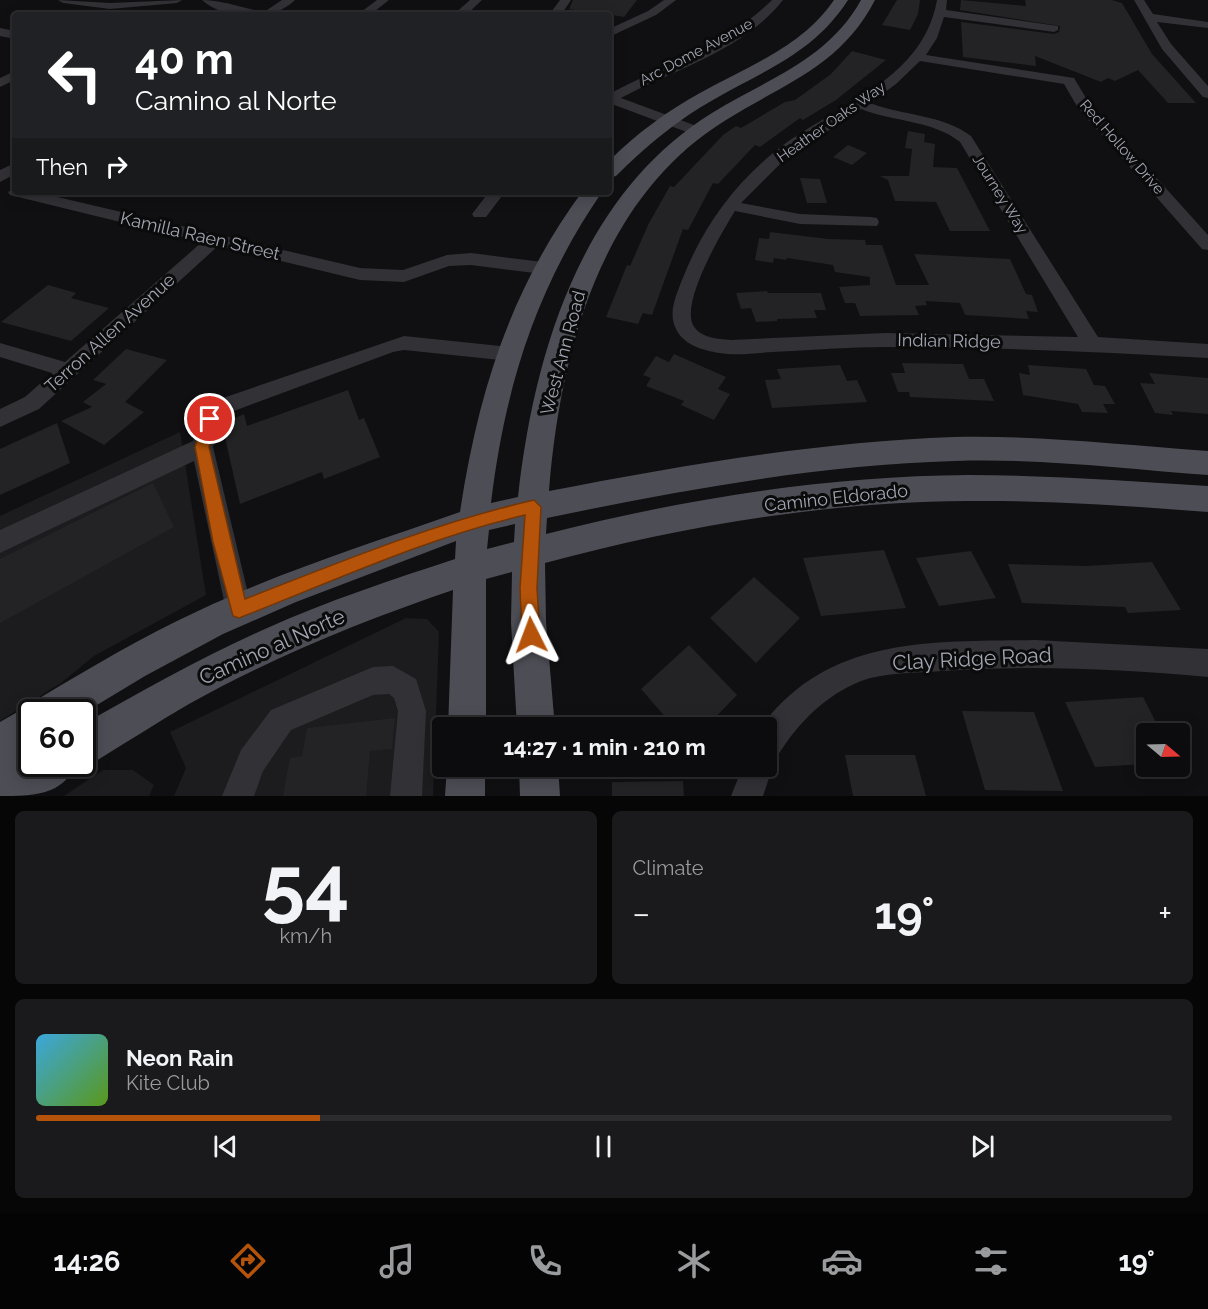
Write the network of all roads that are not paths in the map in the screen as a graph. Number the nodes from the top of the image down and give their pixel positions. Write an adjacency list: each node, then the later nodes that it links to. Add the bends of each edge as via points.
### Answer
1 (63, 0): 2 (street, via 110,6)
2 (177, 0)
3 (207, 0): 13 (street)
4 (290, 0): 14 (street)
5 (384, 0): 15 (street)
6 (477, 0): 16 (street)
7 (671, 0): 20 (street, via 652,14)
8 (778, 0): 23 (street, Arc Dome Avenue, via 759,19 730,38)
9 (841, 0): 26 (main road, via 817,30 788,53)
10 (868, 0): 27 (main road, West Ann Road, via 850,30 823,54)
11 (1139, 0): 17 (street)
12 (941, 7): 19 (street); 21 (street, Heather Oaks Way, via 935,32)
13 (242, 12)
14 (264, 12)
15 (367, 12)
16 (463, 12)
17 (1148, 17): 18 (street); 22 (street, via 1166,46)
18 (1208, 25)
19 (1054, 28)
20 (612, 32)
21 (917, 57): 25 (street, Heather Oaks Way); 36 (street, Red Hollow Drive, via 1069,81 1083,105)
22 (1208, 94)
23 (612, 97)
24 (612, 100): 26 (street)
25 (861, 104): 32 (street, Heather Oaks Way, via 801,140 748,183); 39 (street, Journey Way, via 957,130)
26 (669, 120): 27 (street); 28 (main road)
27 (697, 131): 48 (main road, West Ann Road, via 635,190 605,233 586,270 566,327 543,426)
28 (612, 169)
29 (28, 195): 35 (street, Kamilla Raen Street)
30 (491, 195): 33 (street)
31 (590, 195): 37 (main road)
32 (730, 205): 34 (street, via 803,221); 38 (street, Heather Oaks Way, via 700,252 679,311 682,325)
33 (480, 214)
34 (871, 222)
35 (214, 240): 37 (street, Kamilla Raen Street, via 360,274 404,276 420,264 471,259); 43 (street, Terron Allen Avenue)
36 (1208, 245)
37 (546, 261): 42 (main road)
38 (692, 338): 39 (street, Indian Ridge, via 710,346 731,347 885,340)
39 (1092, 344): 41 (street, Indian Ridge)
40 (0, 350): 43 (street)
41 (1208, 351)
42 (510, 354): 45 (street, via 404,343 390,346 227,405 210,419); 49 (main road, via 490,431)
43 (68, 370): 44 (street, Terron Allen Avenue, via 32,403)
44 (0, 419)
45 (202, 447): 50 (street); 53 (street)
46 (1208, 463): 48 (main road, via 1042,451 956,449 871,454 706,473)
47 (1208, 500): 51 (main road, Camino Eldorado, via 995,487 849,494 703,514)
48 (534, 507): 49 (main road); 51 (main road, West Ann Road)
49 (474, 520): 52 (main road); 53 (main road)
50 (0, 542)
51 (531, 552): 52 (main road, Camino Eldorado); 57 (main road, West Ann Road, via 528,588)
52 (471, 569): 56 (main road); 60 (main road, Camino al Norte, via 317,625 219,668)
53 (239, 610): 55 (main road, via 132,663)
54 (1208, 663): 59 (street, Clay Ridge Road, via 1069,654 957,656 892,662 857,669 823,685 799,703)
55 (79, 699)
56 (467, 717)
57 (535, 717)
58 (18, 732): 61 (main road)
59 (777, 732)
60 (96, 738)
61 (0, 743)
62 (18, 753): 63 (main road)
63 (0, 768)
64 (37, 777): 68 (main road)
65 (466, 777): 71 (main road)
66 (539, 777): 72 (main road)
67 (754, 777): 73 (street)
68 (8, 796)
69 (238, 796): 70 (street, via 252,761 281,720 373,681 393,680 406,689 412,711)
70 (406, 796)
71 (465, 796)
72 (540, 796)
73 (747, 796)

